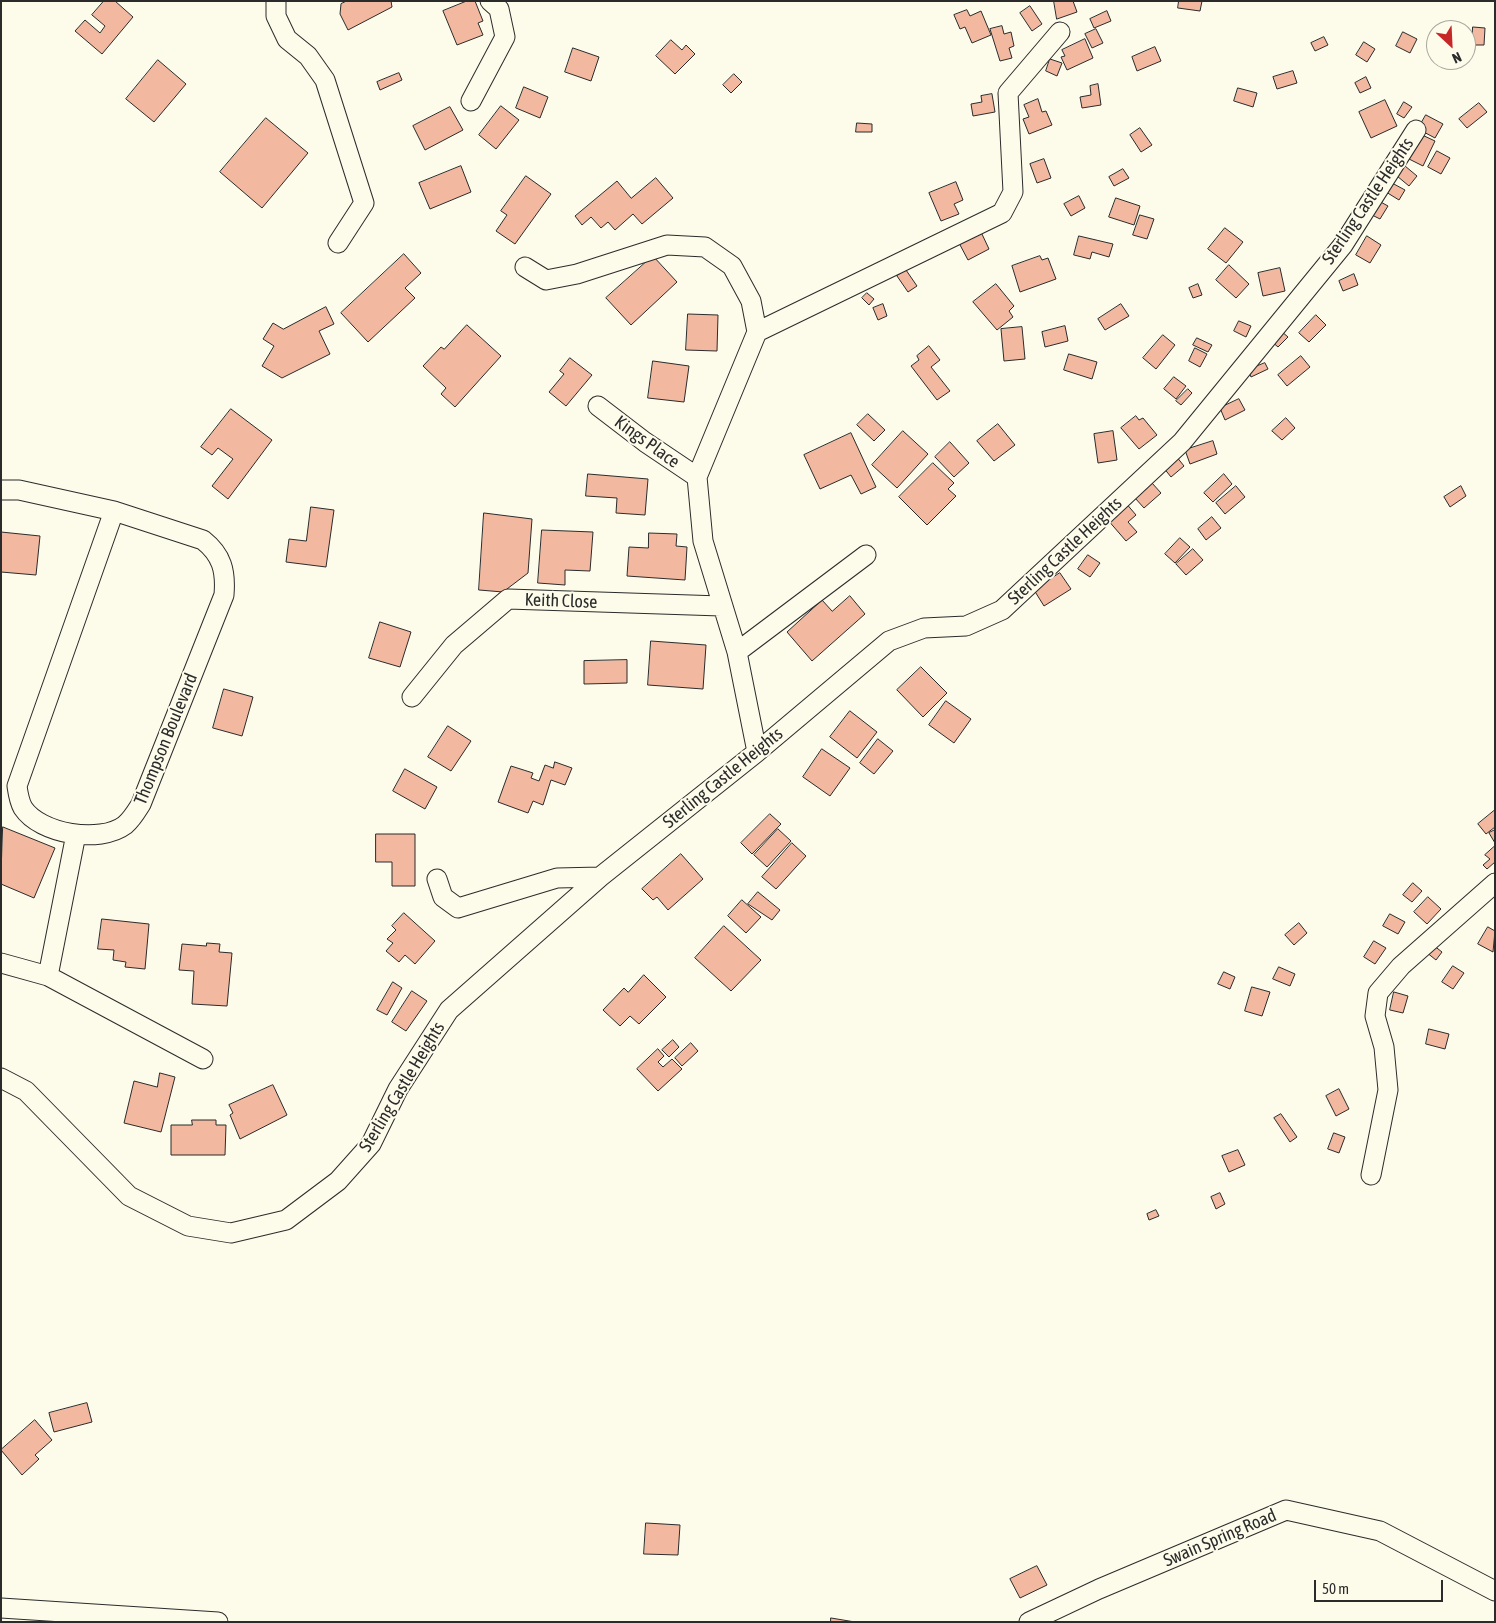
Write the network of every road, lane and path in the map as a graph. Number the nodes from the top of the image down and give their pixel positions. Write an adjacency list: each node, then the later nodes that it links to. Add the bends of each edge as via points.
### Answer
1 (276, 1): 6 (street, via 276,16 287,39 308,56 325,80 364,203)
2 (490, 1): 4 (street, via 500,8 505,37)
3 (1060, 32): 8 (street, via 1008,93 1013,192 1002,213)
4 (472, 102)
5 (1416, 130): 17 (street, Sterling Castle Heights, via 1342,245 1175,449 1002,610 966,626 924,628 889,641)
6 (338, 243)
7 (525, 268): 8 (street, via 546,280 577,274 667,245 706,246 732,266 750,301)
8 (757, 332): 10 (street)
9 (598, 406): 10 (street, Kings Place)
10 (697, 477): 14 (street, via 703,542)
11 (1, 490): 12 (street, Thompson Boulevard, via 19,490)
12 (114, 511): 18 (street, Thompson Boulevard, via 17,786 24,808 32,818); 18 (street, Thompson Boulevard, via 203,540 221,560 226,576 224,595 137,810 124,826 111,832 99,836)
13 (866, 555): 15 (street)
14 (721, 606): 15 (street); 16 (street, Keith Close, via 508,599 454,645)
15 (737, 652): 17 (street)
16 (412, 697)
17 (757, 752): 19 (street, Sterling Castle Heights)
18 (76, 834): 23 (street)
19 (600, 877): 20 (street, via 557,878 458,908 443,897); 25 (street, Sterling Castle Heights, via 449,1010 398,1089 371,1144 338,1181 286,1220 232,1233 188,1226 129,1196 26,1091)
20 (437, 880)
21 (1495, 883): 26 (street, via 1401,966 1378,992 1375,1016 1384,1047 1388,1090)
22 (1, 963): 23 (street)
23 (48, 976): 24 (street)
24 (203, 1059)
25 (1, 1078)
26 (1372, 1175)
27 (1495, 1591): 30 (street, Swain Spring Road, via 1380,1531 1286,1510 1099,1589)
28 (1, 1608): 29 (street)
29 (218, 1622)
30 (1030, 1622)

